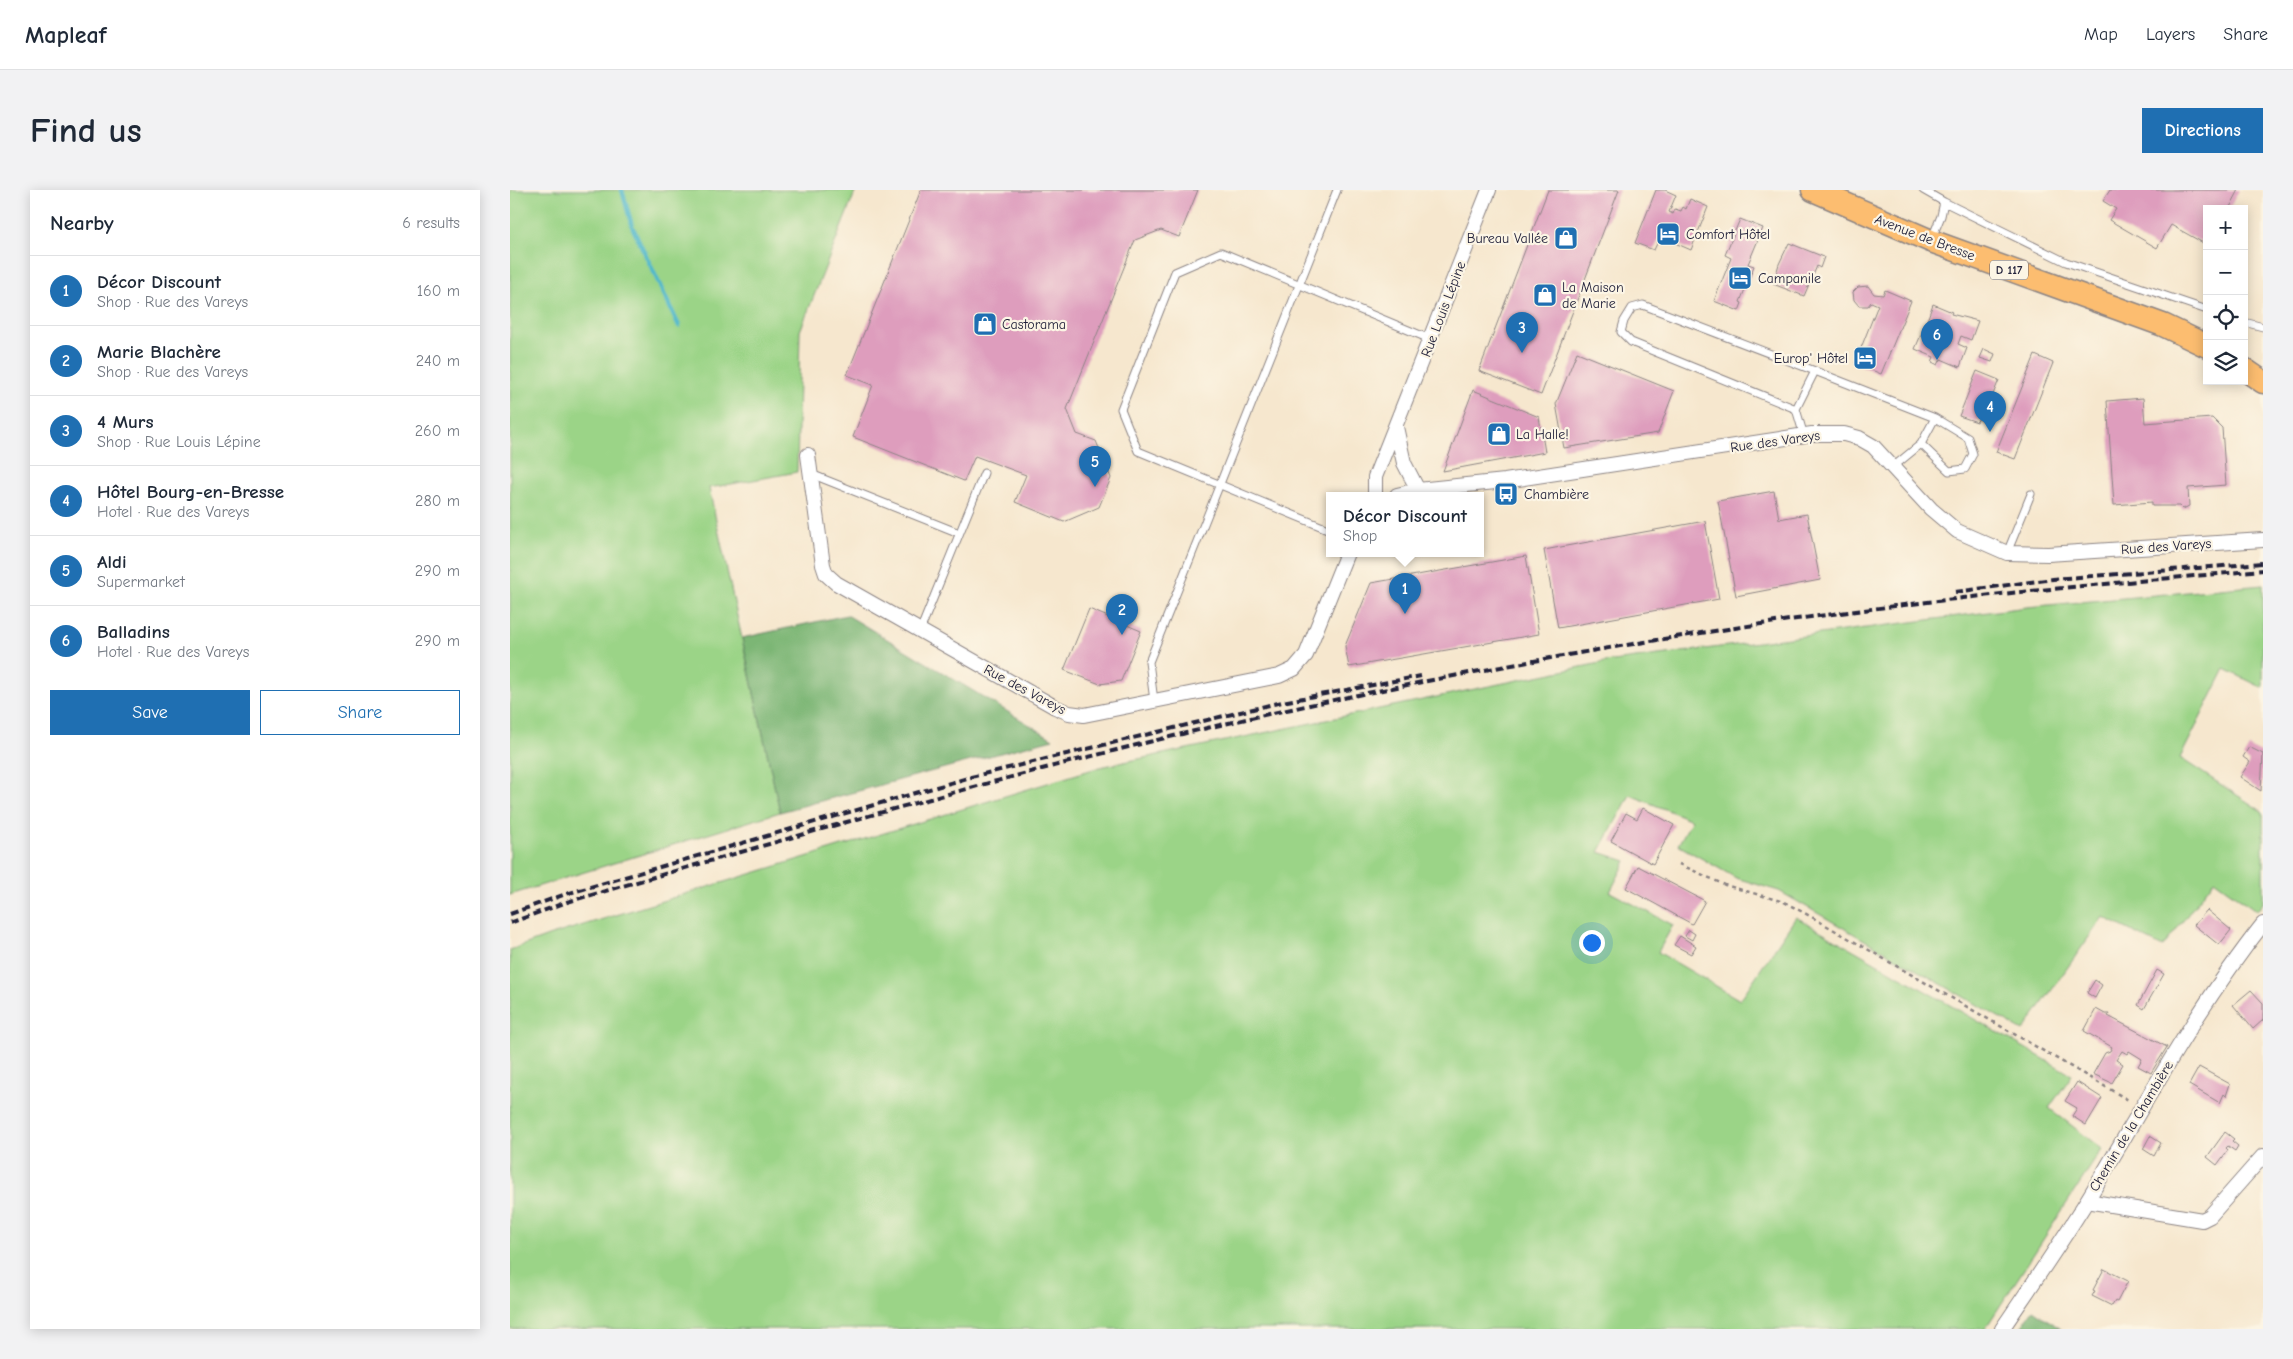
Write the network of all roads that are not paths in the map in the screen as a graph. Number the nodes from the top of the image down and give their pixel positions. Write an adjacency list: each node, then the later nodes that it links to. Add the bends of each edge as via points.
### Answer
1 (1337, 190): 7 (lane)
2 (1489, 190): 11 (street, Rue Louis Lépine)
3 (1813, 190): 6 (main road, Avenue de Bresse / D 117)
4 (1923, 190): 5 (lane)
5 (1944, 202): 6 (lane); 8 (lane, via 2066,262)
6 (1931, 241): 12 (main road, Avenue de Bresse / D 117, via 2163,325)
7 (1299, 285): 11 (lane); 25 (lane); 25 (lane, via 1220,252 1175,272 1134,375 1121,409 1138,451)
8 (2203, 309)
9 (2248, 323): 10 (lane)
10 (2263, 327)
11 (1431, 339): 18 (street, Rue Louis Lépine)
12 (2203, 344)
13 (1816, 371): 16 (lane); 16 (lane, via 1643,305 1632,308 1624,320 1621,332 1631,342); 17 (lane)
14 (2248, 372): 15 (main road)
15 (2263, 382)
16 (1796, 409): 19 (lane)
17 (1935, 418): 20 (lane); 20 (lane, via 1968,438 1973,454 1965,468 1949,471)
18 (1396, 427): 26 (street, via 1404,463); 27 (street, Rue Louis Lépine, via 1375,477)
19 (1804, 436): 22 (street, Rue des Vareys, via 1844,434 1859,438 1873,446); 26 (street, Rue des Vareys, via 1506,481)
20 (1921, 444): 22 (lane)
21 (808, 455): 24 (street, Rue des Vareys)
22 (1893, 467): 33 (street, Rue des Vareys, via 1931,509 1957,531)
23 (984, 473): 31 (lane)
24 (810, 474): 31 (lane); 35 (street, Rue des Vareys, via 826,574 836,583)
25 (1220, 484): 30 (lane); 36 (lane, via 1149,662)
26 (1418, 490): 28 (street, Rue des Vareys)
27 (1375, 492)
28 (1410, 492)
29 (2031, 494): 33 (lane)
30 (1326, 528)
31 (959, 533): 35 (lane)
32 (2263, 540): 33 (street, Rue des Vareys, via 2048,554)
33 (2007, 553)
34 (1345, 557): 36 (street, Rue des Vareys, via 1306,655 1294,669 1279,676)
35 (920, 631): 36 (street, Rue des Vareys, via 1069,713 1084,715)
36 (1154, 701)
37 (2263, 924): 39 (street, Chemin de la Chambière, via 2231,965)
38 (2263, 1156): 39 (street, via 2210,1216 2202,1220)
39 (2087, 1201): 40 (street, Chemin de la Chambière)
40 (2002, 1329)

